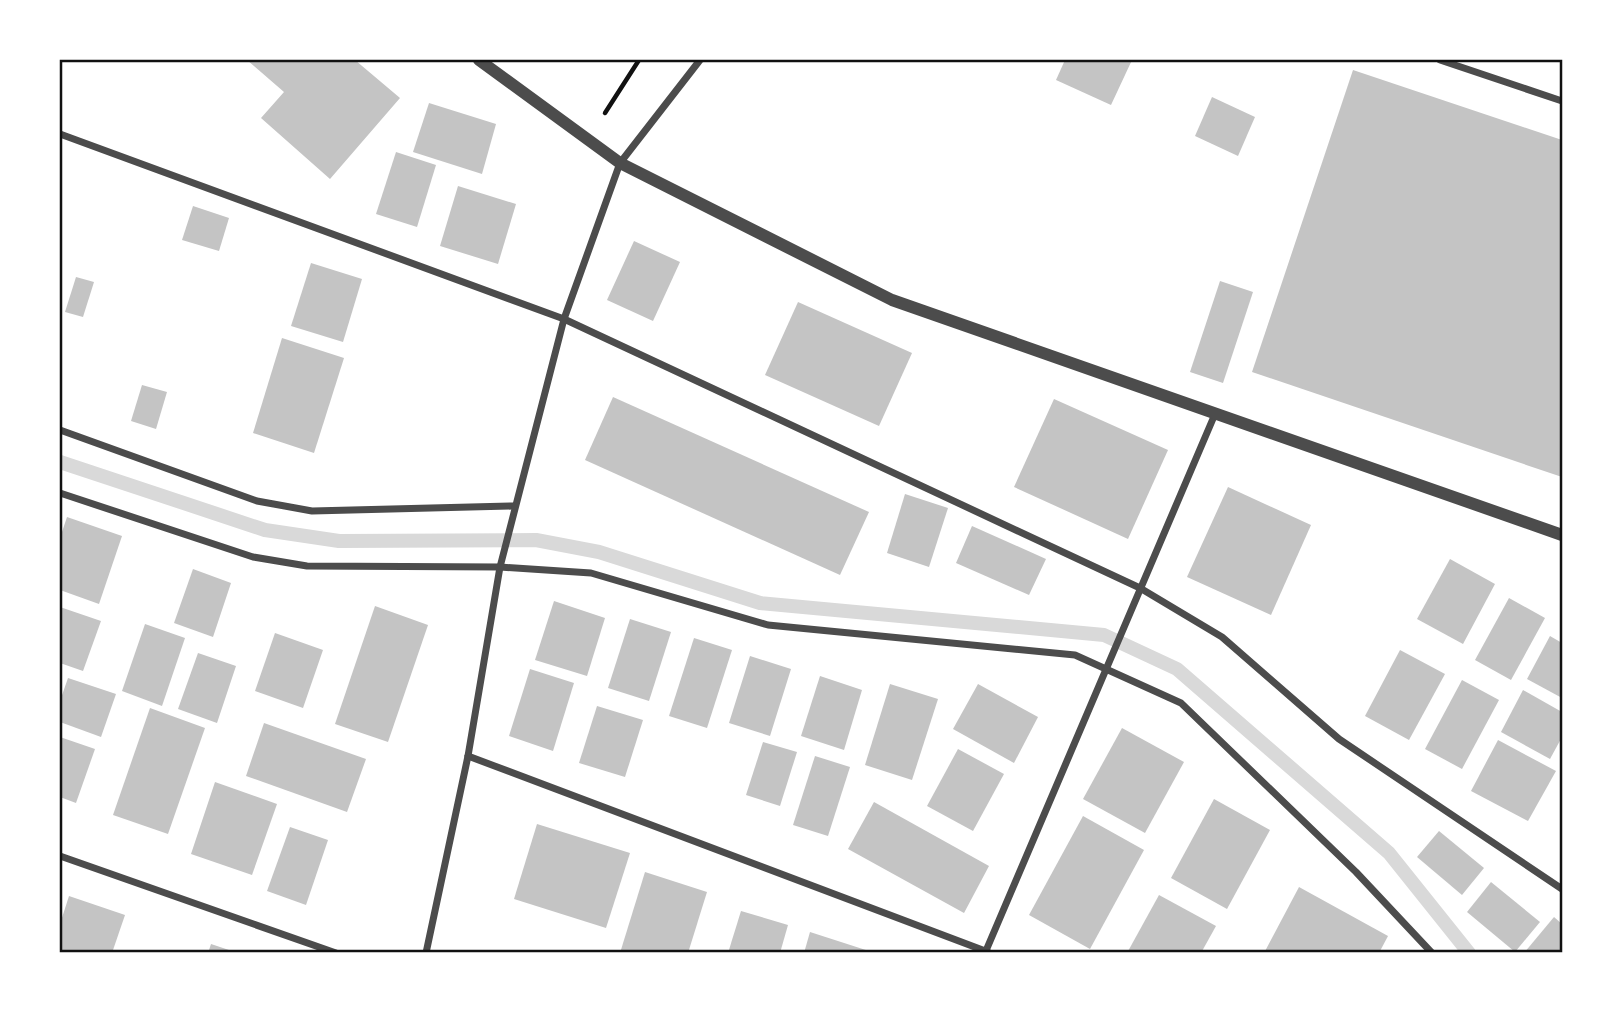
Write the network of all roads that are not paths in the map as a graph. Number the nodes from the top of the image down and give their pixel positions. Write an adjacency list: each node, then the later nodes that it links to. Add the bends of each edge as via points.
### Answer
1 (479, 60): 6 (street)
2 (700, 60): 6 (street)
3 (1440, 60): 4 (street)
4 (1563, 101)
5 (60, 134): 7 (street)
6 (620, 163): 7 (street); 8 (street, via 891,300)
7 (564, 319): 11 (street); 14 (street)
8 (1215, 414): 12 (street); 14 (street)
9 (60, 430): 11 (street, via 257,501 312,511)
10 (60, 493): 13 (street, via 253,557 307,566)
11 (513, 506): 13 (street)
12 (1563, 535)
13 (500, 567): 15 (street, via 592,573 768,625 1075,655); 16 (street)
14 (1140, 588): 15 (street); 18 (street, via 1222,636 1339,739)
15 (1106, 669): 19 (street); 22 (street, via 1181,703 1356,872)
16 (468, 755): 19 (street); 21 (street)
17 (60, 856): 20 (street)
18 (1563, 889)
19 (986, 952)
20 (335, 953)
21 (426, 953)
22 (1432, 953)

